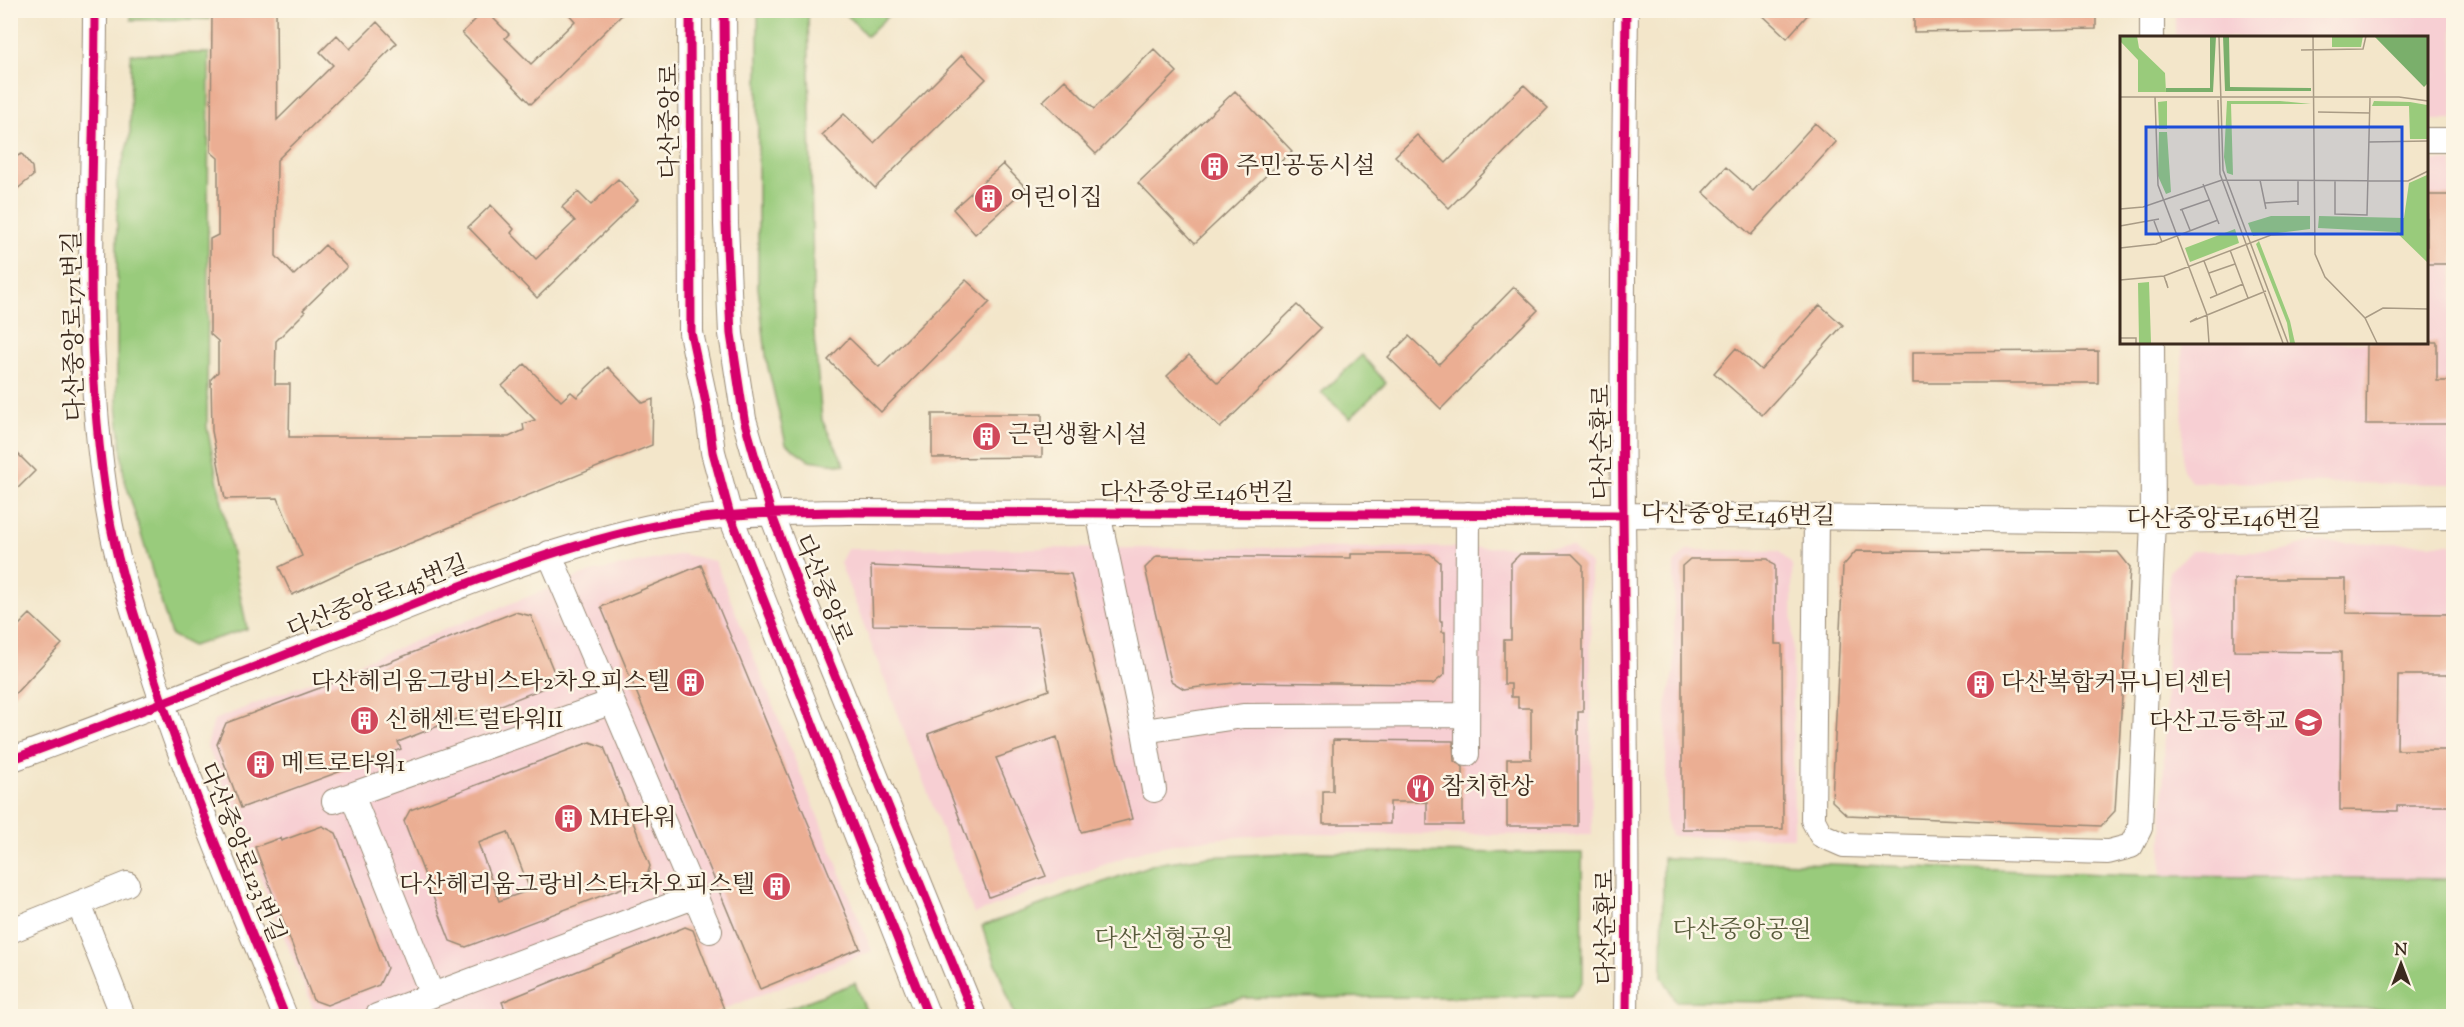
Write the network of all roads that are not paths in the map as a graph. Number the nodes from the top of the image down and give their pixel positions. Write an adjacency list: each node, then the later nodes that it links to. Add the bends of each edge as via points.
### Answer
1 (94, 10): 20 (street, 다산중앙로171번길, via 91,347 96,430 117,557)
2 (690, 10): 13 (street, 다산중앙로, via 691,333 713,452)
3 (724, 10): 10 (street, 다산중앙로, via 731,334 744,419)
4 (1626, 10): 14 (street, 다산순환로)
5 (2152, 10): 6 (street)
6 (2152, 36)
7 (2428, 140): 8 (street)
8 (2454, 140)
9 (2152, 344): 17 (street)
10 (771, 513): 11 (street, 다산중앙로146번길); 13 (street, 다산중앙로145번길); 36 (street, 다산중앙로)
11 (1098, 513): 12 (street, 다산중앙로146번길); 22 (street)
12 (1468, 514): 14 (street, 다산중앙로146번길); 21 (street)
13 (730, 515): 18 (street, 다산중앙로145번길, via 665,524); 35 (street, 다산중앙로)
14 (1623, 515): 15 (street, 다산중앙로146번길); 37 (street, 다산순환로, via 1628,843)
15 (1816, 517): 17 (street, 다산중앙로146번길); 17 (street, via 1813,819 1821,835 1844,845 2108,852 2131,846 2140,828)
16 (2454, 517): 17 (street, 다산중앙로146번길)
17 (2153, 521)
18 (549, 553): 19 (street); 20 (street, 다산중앙로145번길)
19 (612, 702): 27 (street); 31 (street, via 343,798)
20 (161, 704): 24 (street, 다산중앙로145번길); 33 (street, 다산중앙로123번길)
21 (1466, 715): 22 (street, via 1243,716); 23 (street)
22 (1144, 731): 25 (street)
23 (1467, 754)
24 (10, 760)
25 (1154, 790)
26 (127, 884): 28 (street)
27 (696, 896): 30 (street); 31 (street)
28 (79, 904): 29 (street); 32 (street)
29 (10, 931)
30 (710, 931)
31 (432, 995): 34 (street)
32 (123, 1017)
33 (285, 1017)
34 (376, 1017)
35 (928, 1017)
36 (974, 1017)
37 (1626, 1017)

